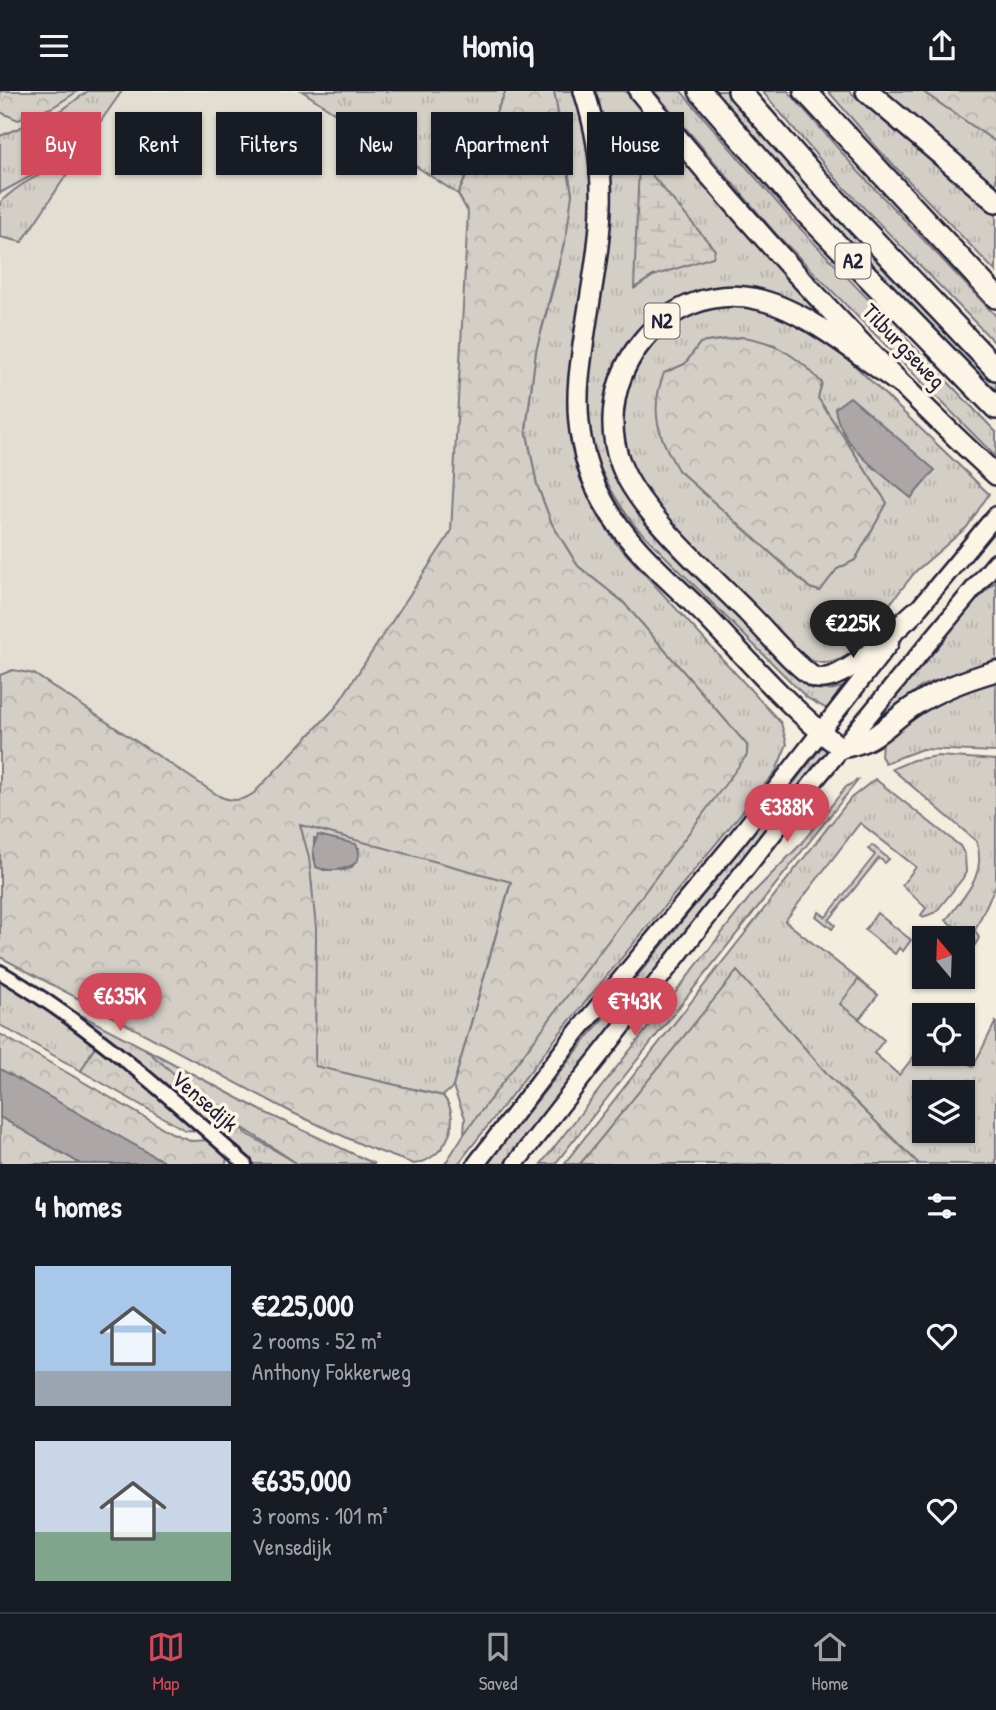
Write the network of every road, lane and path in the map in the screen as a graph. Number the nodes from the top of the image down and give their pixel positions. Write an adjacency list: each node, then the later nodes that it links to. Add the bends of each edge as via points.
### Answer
1 (584, 91): 17 (highway, via 595,132 602,193 598,263 578,399 579,427 591,474 603,503 627,535)
2 (639, 91): 10 (highway, Tilburgseweg / N2, via 769,243)
3 (700, 91): 11 (highway, Tilburgseweg / A2, via 804,211)
4 (739, 91): 9 (highway, A2)
5 (805, 91): 8 (highway)
6 (867, 91): 7 (highway)
7 (996, 201)
8 (996, 297)
9 (996, 369)
10 (906, 388): 12 (highway, Tilburgseweg / N2); 15 (highway, N2, via 797,313 757,299 715,299 674,313 640,342 618,383 613,423 621,464 638,494 813,677 826,680 844,673)
11 (996, 408)
12 (996, 475)
13 (996, 515): 15 (main road)
14 (996, 562): 18 (main road)
15 (915, 612): 17 (main road)
16 (996, 671): 18 (highway, via 924,699 865,744)
17 (820, 732): 18 (highway); 21 (main road)
18 (841, 748): 22 (main road)
19 (0, 972): 20 (street, Vensedijk, via 107,1044)
20 (245, 1164)
21 (476, 1164)
22 (515, 1164)

